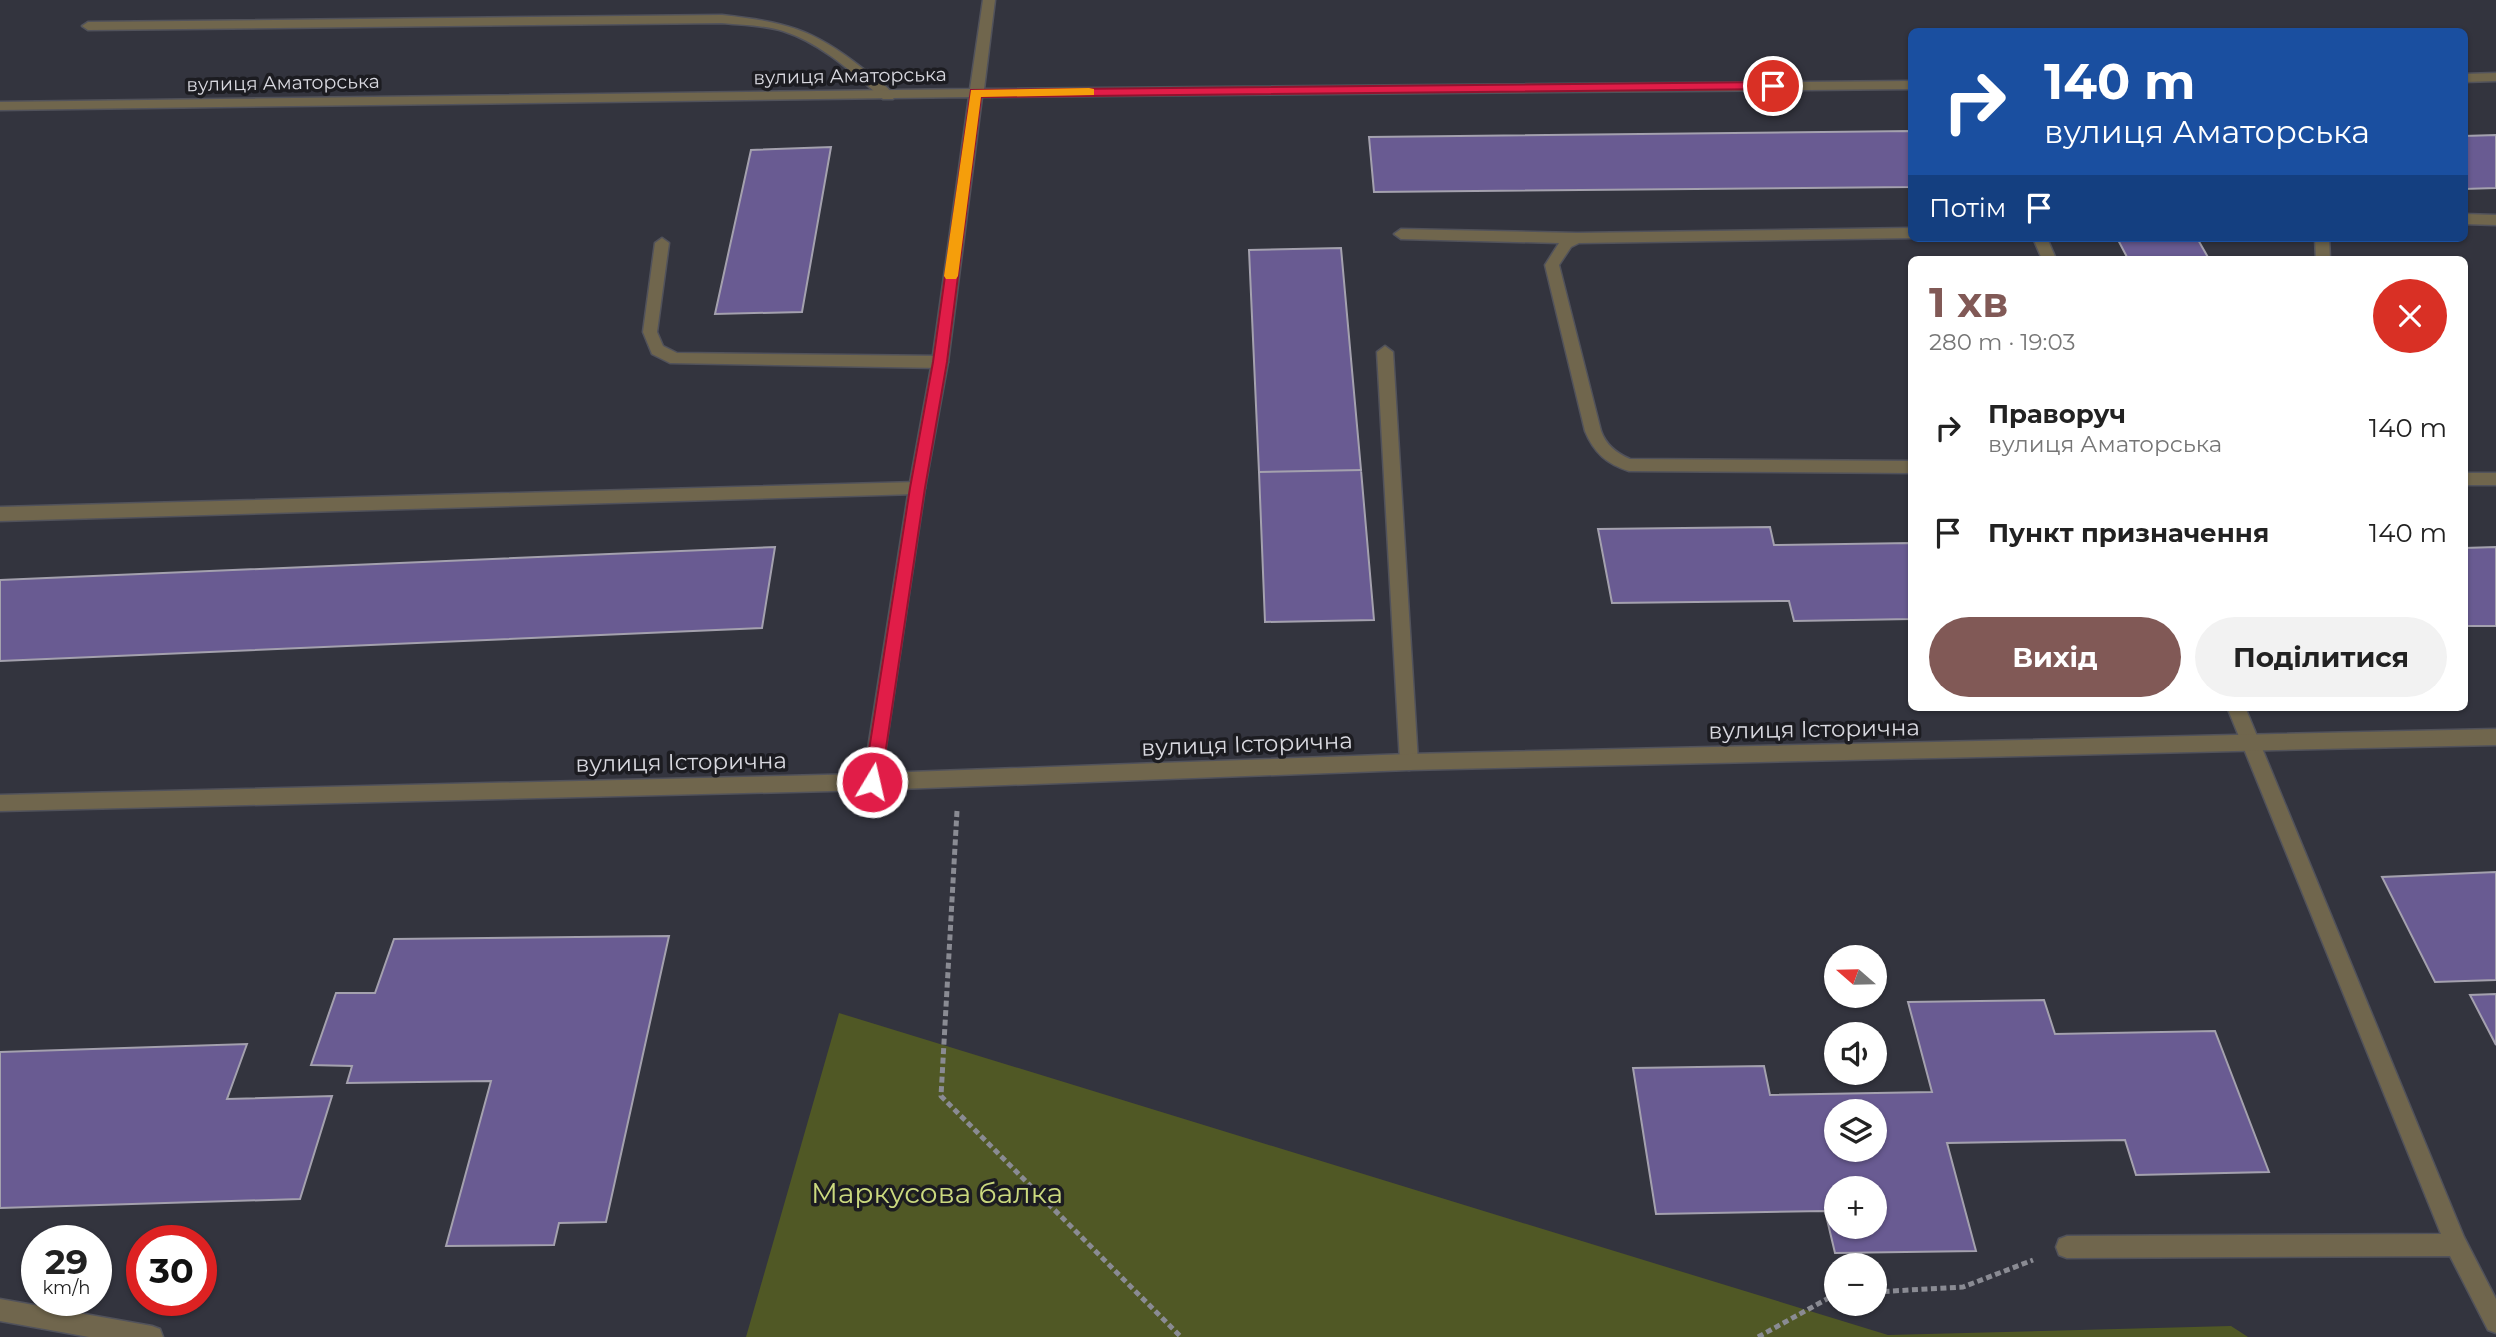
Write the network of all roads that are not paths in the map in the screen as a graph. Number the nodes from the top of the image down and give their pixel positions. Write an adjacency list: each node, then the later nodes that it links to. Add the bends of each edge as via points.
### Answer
1 (989, 0): 6 (street)
2 (88, 26): 7 (street, via 722,19 774,24 815,41)
3 (2496, 77): 4 (street)
4 (2468, 78)
5 (1908, 85): 6 (street, вулиця Аматорська)
6 (975, 93): 7 (street, вулиця Аматорська); 16 (street)
7 (888, 96): 8 (street, вулиця Аматорська)
8 (0, 106)
9 (2468, 219): 10 (street)
10 (2496, 220)
11 (1908, 233): 13 (street)
12 (1401, 234): 13 (street)
13 (1577, 237): 17 (street, via 1566,243 1552,265 1593,431 1597,443 1616,460 1629,465)
14 (662, 243): 16 (street, via 650,332 657,350 675,359)
15 (1385, 352): 25 (street)
16 (940, 362): 20 (street)
17 (1908, 467)
18 (2468, 479): 19 (street)
19 (2496, 479)
20 (917, 488): 21 (street); 26 (street)
21 (0, 514)
22 (2238, 711): 24 (street)
23 (2496, 737): 24 (street, вулиця Історична)
24 (2252, 745): 25 (street, вулиця Історична); 28 (street)
25 (1409, 762): 26 (street, вулиця Історична)
26 (872, 782): 27 (street, вулиця Історична)
27 (0, 803)
28 (2456, 1245): 29 (street); 31 (street)
29 (2067, 1247)
30 (0, 1310): 32 (street)
31 (2496, 1322)
32 (152, 1337)

